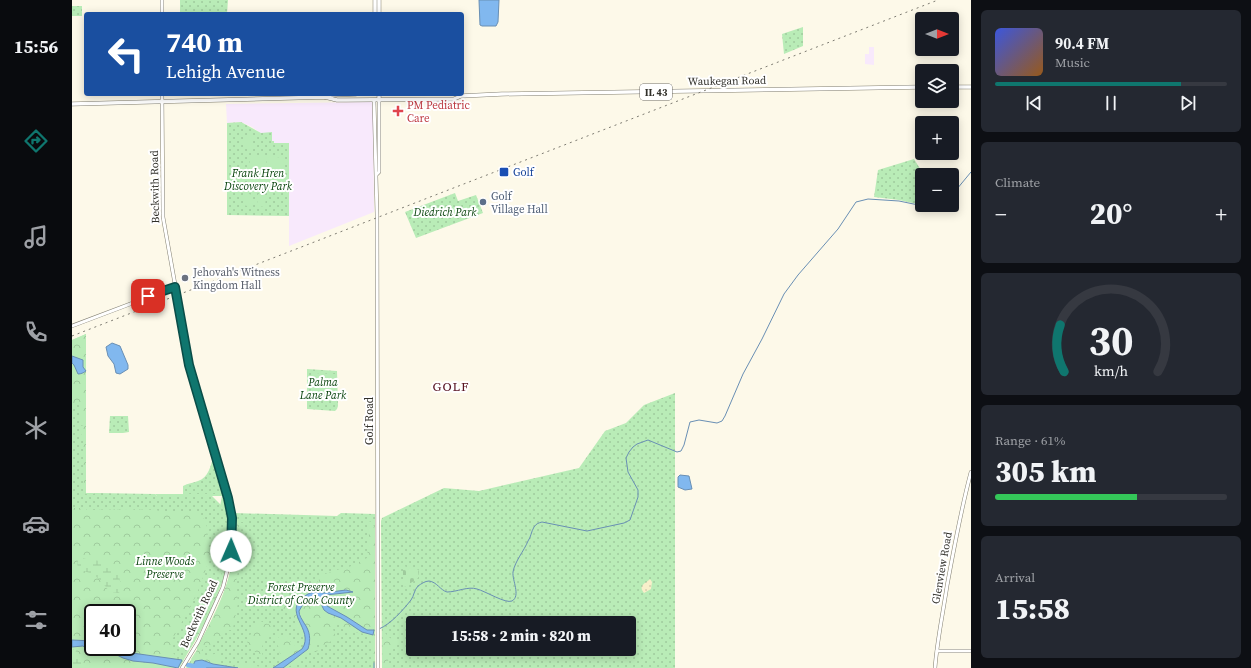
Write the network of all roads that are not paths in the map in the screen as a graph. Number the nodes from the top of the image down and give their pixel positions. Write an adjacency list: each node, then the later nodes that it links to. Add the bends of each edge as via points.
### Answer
1 (162, 0): 4 (main road)
2 (375, 0): 5 (main road)
3 (380, 0): 6 (main road)
4 (162, 12)
5 (375, 12)
6 (379, 12)
7 (915, 87): 15 (main road, Waukegan Road / IL 43)
8 (959, 87): 9 (main road)
9 (971, 87)
10 (162, 96): 19 (main road, Beckwith Road)
11 (328, 96): 16 (main road, IL 43)
12 (374, 96): 17 (main road, Golf Road)
13 (379, 96): 18 (main road, Golf Road)
14 (461, 96): 18 (main road, Waukegan Road / IL 43, via 454,99)
15 (464, 96)
16 (325, 97): 17 (main road, IL 43, via 337,100); 19 (main road, IL 43)
17 (374, 100): 18 (main road, Waukegan Road / IL 43); 21 (main road, Golf Road)
18 (379, 100): 21 (main road, Golf Road)
19 (162, 102): 20 (main road, IL 43); 22 (main road, Beckwith Road, via 163,218)
20 (72, 104)
21 (377, 174): 28 (main road, Golf Road)
22 (175, 287): 23 (main road); 27 (main road, Beckwith Road, via 189,365 232,518 231,551 226,576 198,642)
23 (72, 326)
24 (971, 472): 25 (main road, Glenview Road, via 958,525)
25 (937, 651): 26 (main road); 29 (main road, Glenview Road)
26 (971, 651)
27 (182, 668)
28 (378, 668)
29 (935, 668)

